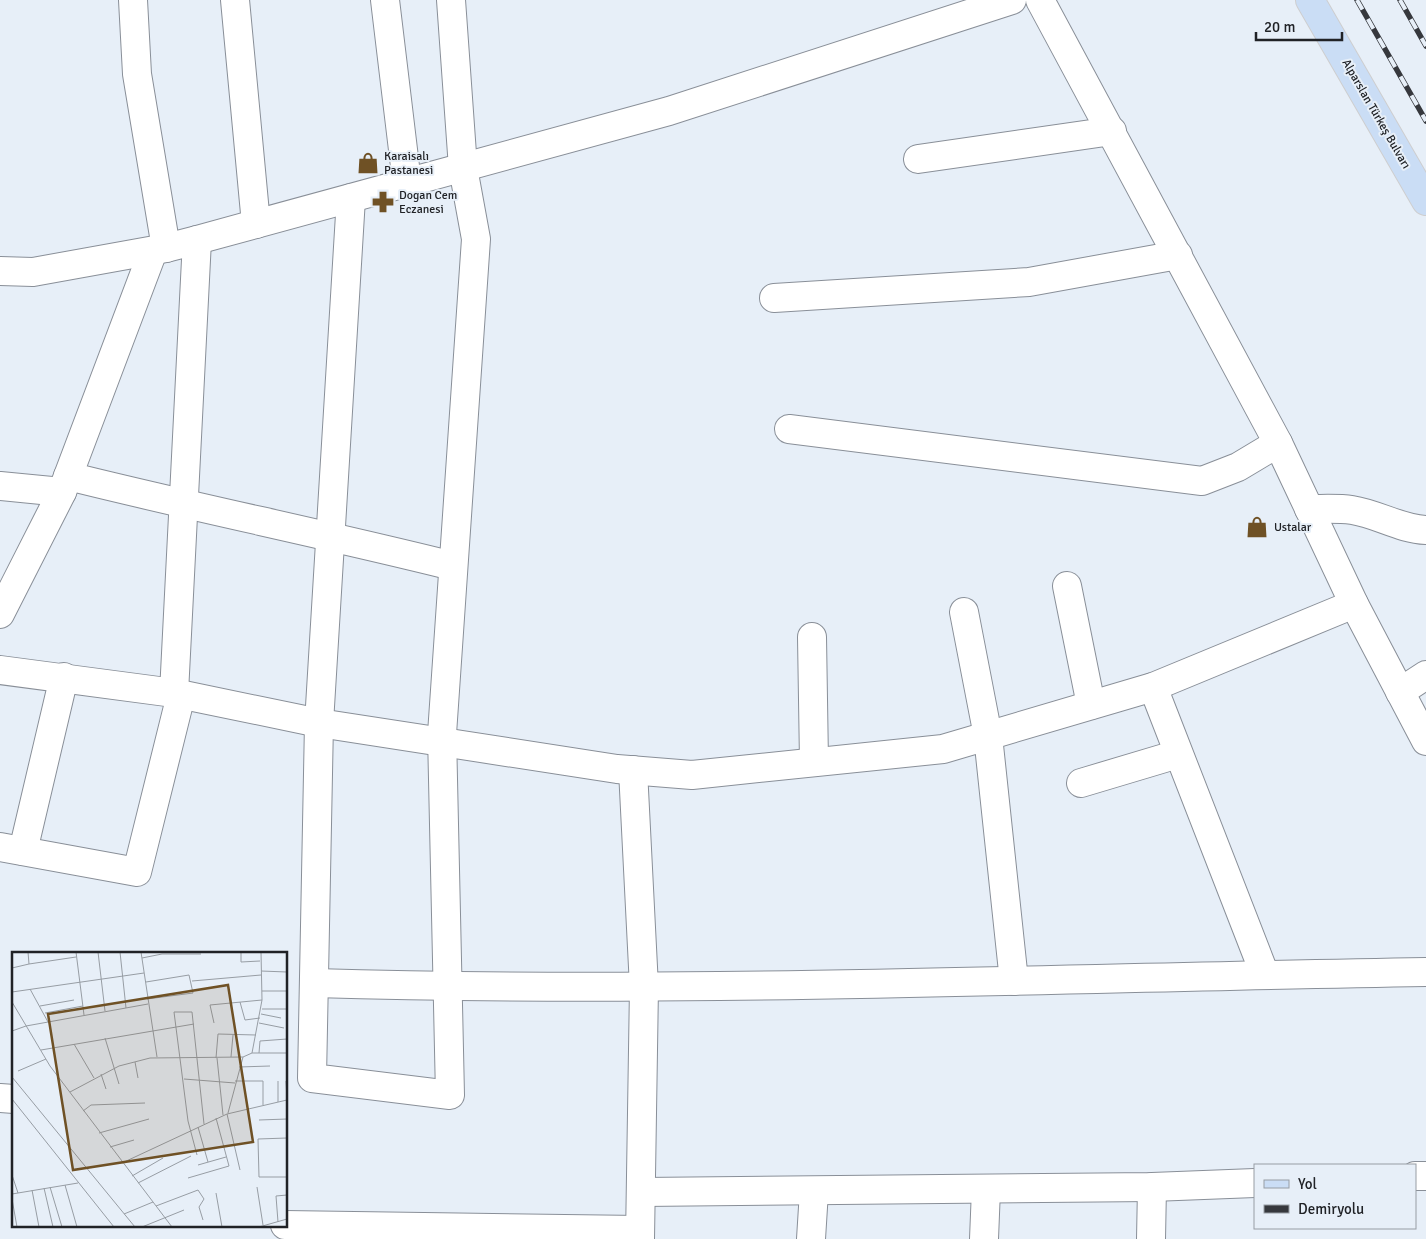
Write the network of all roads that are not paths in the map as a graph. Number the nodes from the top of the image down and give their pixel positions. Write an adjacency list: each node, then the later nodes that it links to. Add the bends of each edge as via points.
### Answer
1 (133, 0): 16 (street, via 137,74)
2 (235, 0): 14 (street)
3 (385, 0): 11 (street)
4 (451, 0): 10 (street)
5 (1012, 0): 10 (street, via 669,111)
6 (1040, 0): 8 (street)
7 (1310, 0): 13 (main road, Alparslan Türkeş Bulvarı)
8 (1112, 131): 9 (street); 17 (street)
9 (918, 159)
10 (463, 168): 11 (street); 28 (street, via 476,238)
11 (407, 184): 12 (street)
12 (351, 198): 14 (street); 27 (street)
13 (1426, 201)
14 (256, 224): 15 (street)
15 (197, 240): 16 (street); 24 (street)
16 (159, 250): 18 (street, via 33,272); 22 (street)
17 (1178, 255): 19 (street, via 1029,282); 21 (street)
18 (0, 271)
19 (774, 298)
20 (789, 429): 21 (street, via 1202,481 1238,466)
21 (1278, 443): 25 (street)
22 (65, 484): 23 (street); 24 (street); 30 (street)
23 (0, 486)
24 (185, 505): 27 (street); 39 (street)
25 (1309, 509): 26 (street, via 1351,510 1387,519 1408,529); 31 (street)
26 (1426, 530)
27 (329, 534): 28 (street); 41 (street)
28 (453, 566): 44 (street)
29 (1067, 586): 40 (street)
30 (4, 600)
31 (1354, 604): 37 (street); 38 (street)
32 (964, 612): 42 (street)
33 (812, 637): 46 (street)
34 (0, 670): 36 (street)
35 (1426, 675): 38 (street)
36 (64, 677): 39 (street); 49 (street)
37 (1152, 687): 40 (street); 45 (street)
38 (1400, 692): 43 (street)
39 (178, 694): 41 (street); 49 (street, via 137,872)
40 (1092, 705): 42 (street)
41 (319, 723): 44 (street); 53 (street)
42 (988, 736): 46 (street, via 943,748); 52 (street)
43 (1426, 741)
44 (442, 742): 47 (street); 54 (street)
45 (1178, 754): 48 (street); 51 (street)
46 (814, 762): 47 (street, via 692,775)
47 (633, 770): 55 (street)
48 (1082, 783)
49 (11, 849)
50 (1426, 972): 51 (street)
51 (1265, 975): 52 (street)
52 (1014, 981): 55 (street)
53 (314, 983): 54 (street); 54 (street, via 312,1078 450,1095)
54 (449, 987): 55 (street)
55 (644, 987): 60 (street)
56 (1254, 1183): 57 (street)
57 (1152, 1187): 58 (street); 67 (street)
58 (986, 1189): 59 (street); 66 (street)
59 (814, 1191): 60 (street); 65 (street)
60 (642, 1192): 63 (street)
61 (288, 1225): 63 (street)
62 (277, 1226): 64 (street)
63 (640, 1235)
64 (276, 1239)
65 (811, 1239)
66 (984, 1239)
67 (1151, 1239)

